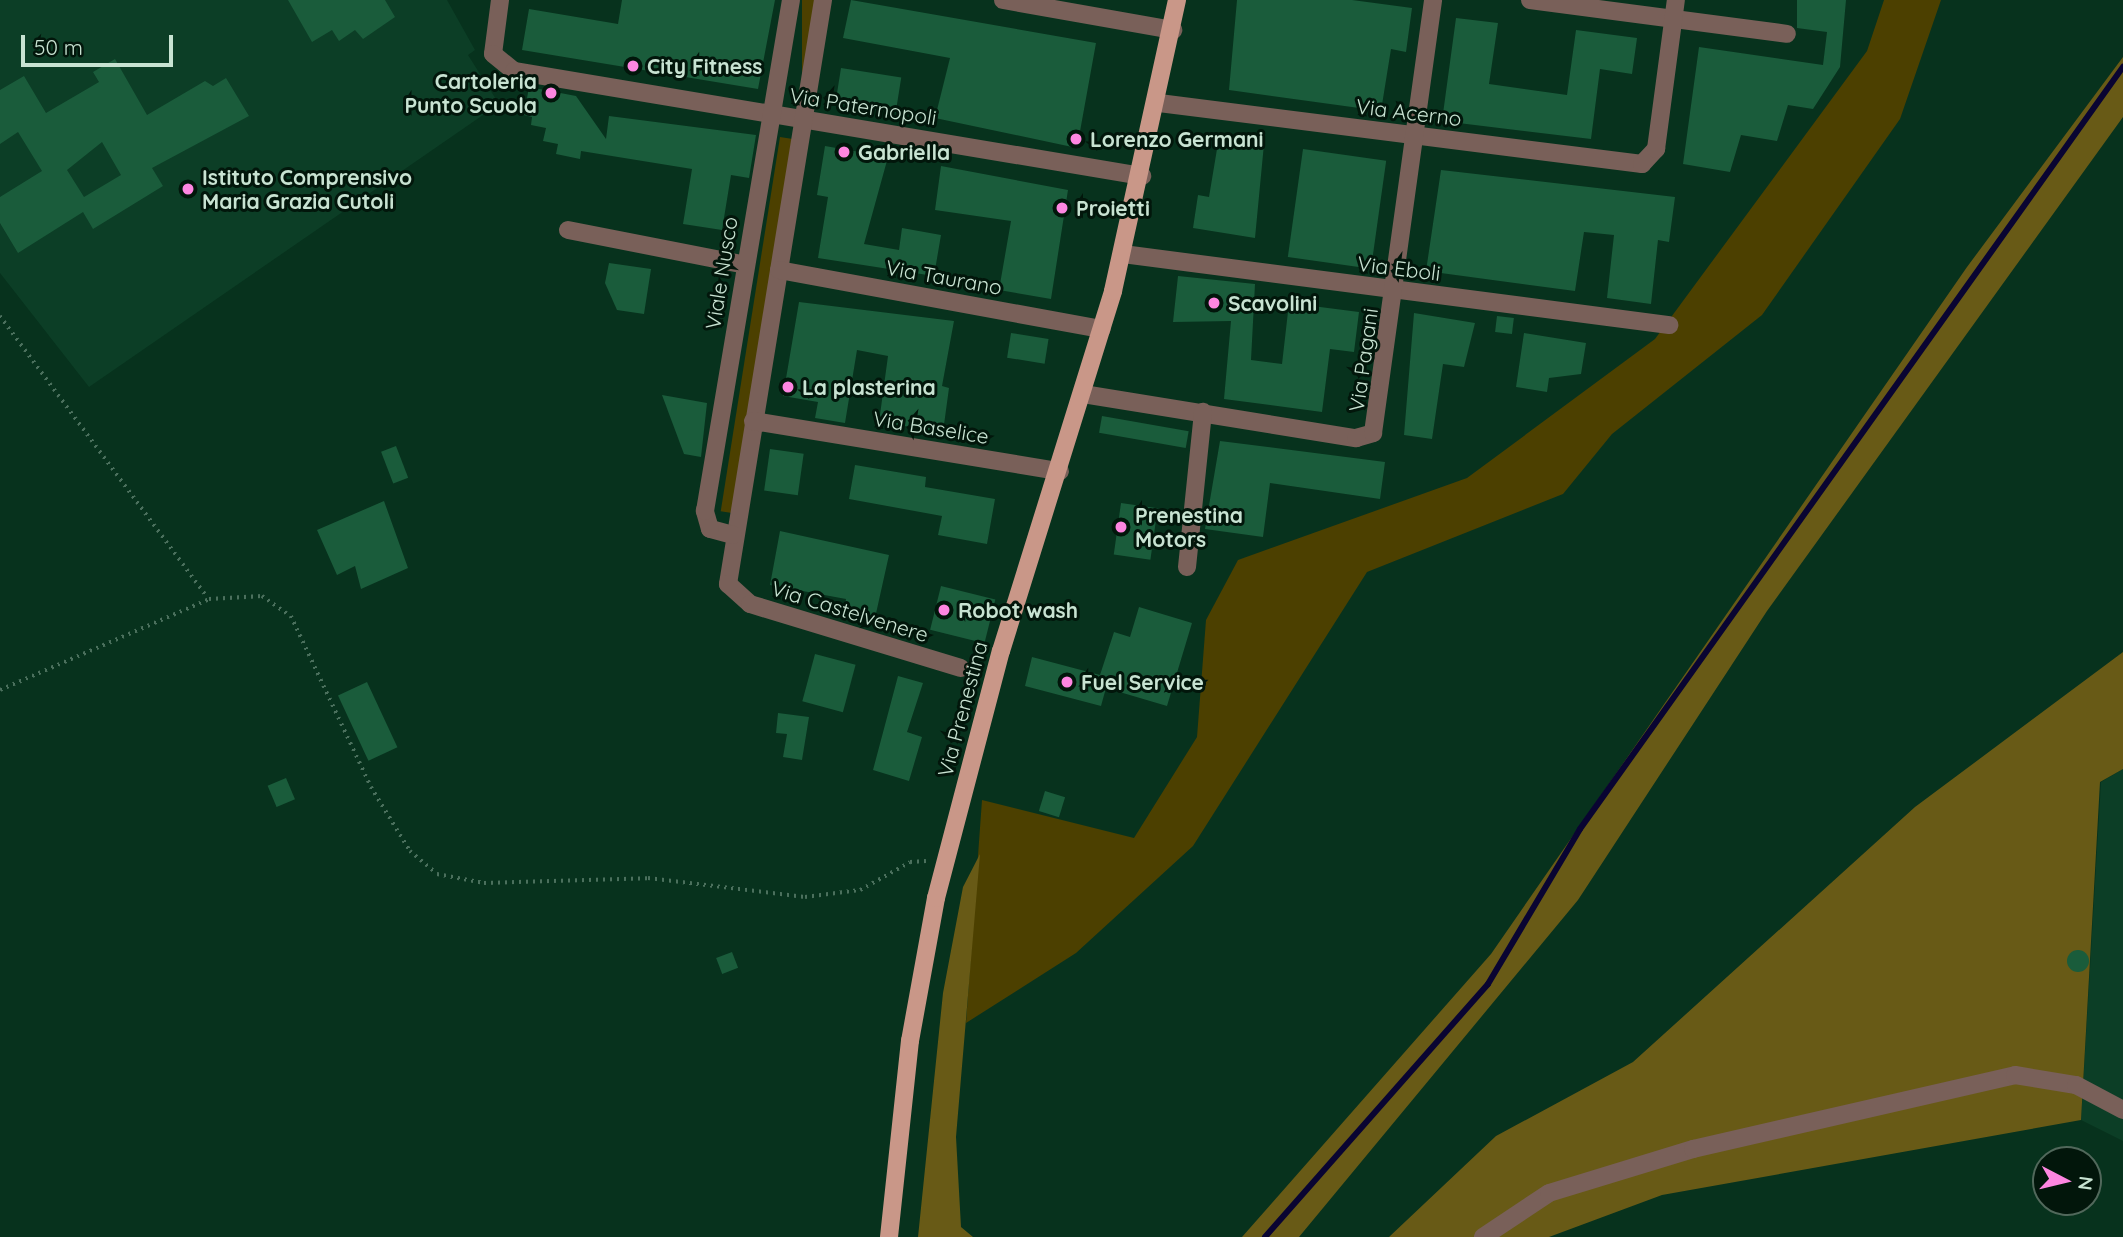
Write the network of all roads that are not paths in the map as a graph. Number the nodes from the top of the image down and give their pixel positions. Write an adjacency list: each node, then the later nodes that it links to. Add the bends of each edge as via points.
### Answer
1 (500, 0): 13 (street, Via Paternopoli, via 495,61 514,71)
2 (791, 0): 13 (street, Viale Nusco)
3 (823, 0): 14 (street)
4 (1003, 0): 10 (street)
5 (1177, 0): 10 (main road, Via Prenestina)
6 (1433, 0): 15 (street, Via Pagani)
7 (1530, 0): 9 (street)
8 (1676, 0): 9 (street)
9 (1674, 19): 11 (street); 15 (street, Via Acerno, via 1651,160 1639,164)
10 (1173, 30): 12 (main road, Via Prenestina)
11 (1787, 34)
12 (1159, 103): 15 (street, Via Acerno); 16 (main road, Via Prenestina)
13 (771, 114): 14 (street, Via Paternopoli); 19 (street, Viale Nusco)
14 (803, 119): 16 (street, Via Paternopoli); 20 (street)
15 (1415, 135): 21 (street, Via Pagani)
16 (1142, 176): 18 (main road, Via Prenestina)
17 (568, 230): 19 (street)
18 (1123, 254): 21 (street, Via Eboli); 23 (main road, Via Prenestina)
19 (746, 265): 28 (street, Viale Nusco, via 705,511 710,529)
20 (779, 270): 23 (street, Via Taurano); 26 (street)
21 (1395, 290): 22 (street, Via Eboli); 25 (street, Via Pagani, via 1373,433 1356,438)
22 (1670, 325)
23 (1102, 329): 24 (main road, Via Prenestina)
24 (1083, 394): 25 (street); 27 (main road, Via Prenestina)
25 (1203, 412): 29 (street)
26 (753, 421): 27 (street, Via Baselice); 28 (street)
27 (1060, 471): 32 (main road, Via Prenestina, via 995,674 945,862 914,1014)
28 (733, 536): 30 (street, Via Castelvenere, via 731,591 750,604)
29 (1187, 567)
30 (960, 668)
31 (2123, 1110): 33 (street, via 2076,1085 2015,1075 1653,1161 1549,1193)
32 (889, 1237)
33 (1483, 1237)

